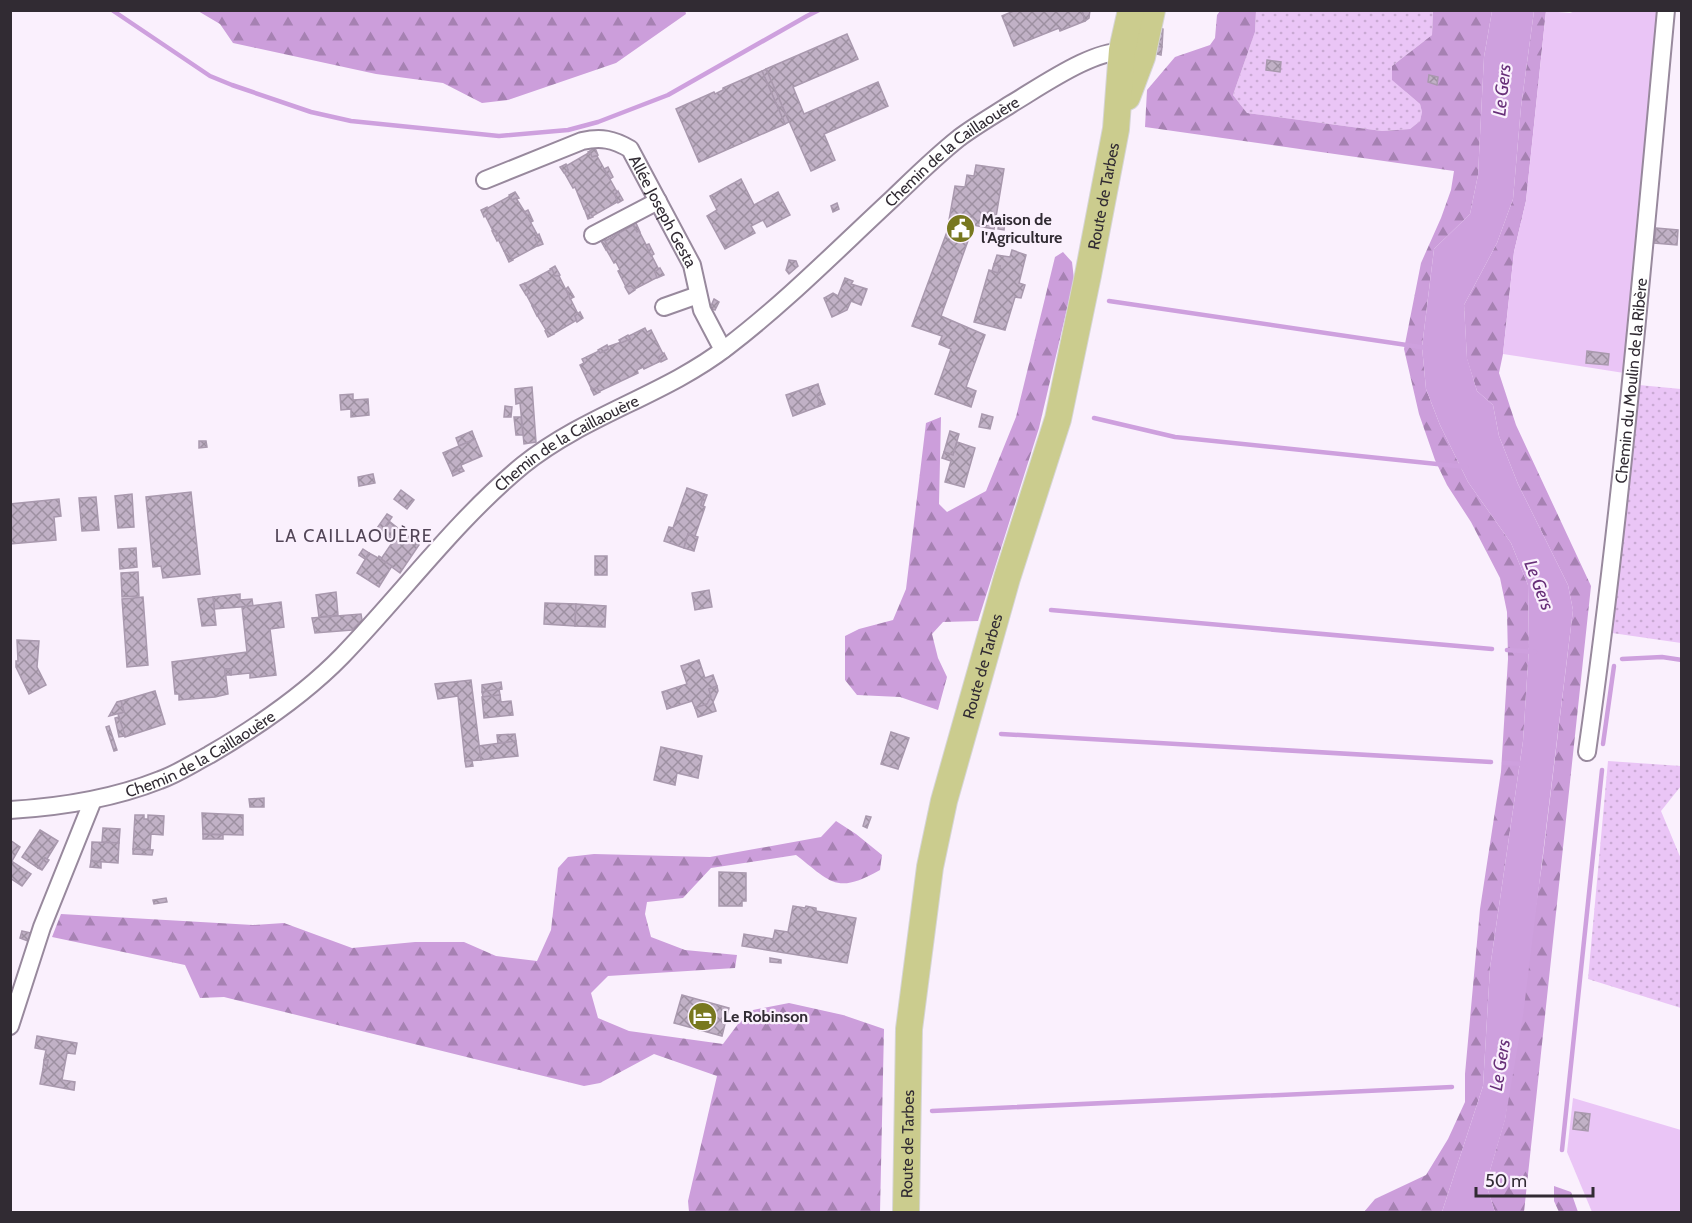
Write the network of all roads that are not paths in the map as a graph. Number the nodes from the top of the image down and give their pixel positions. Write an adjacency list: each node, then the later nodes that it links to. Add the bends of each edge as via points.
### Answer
1 (1131, 10): 4 (main road)
2 (1152, 10): 4 (main road)
3 (1666, 10): 11 (street, Chemin du Moulin de la Ribère, via 1633,376)
4 (1132, 53): 10 (street, Chemin de la Caillaouère, via 1093,59 1068,70 960,137 764,318); 15 (main road, Route de Tarbes, via 1058,419 1007,578 944,801 930,867 909,1029)
5 (485, 180): 6 (street, Allée Joseph Gesta, via 582,141 608,139 630,149)
6 (658, 201): 7 (street); 8 (street, Allée Joseph Gesta, via 692,265)
7 (593, 235)
8 (698, 294): 9 (street); 10 (street, Allée Joseph Gesta)
9 (664, 307)
10 (723, 350): 12 (street, Chemin de la Caillaouère, via 687,374 555,442 525,464 472,513 340,658 280,710 173,775)
11 (1587, 752)
12 (93, 800): 13 (street, Chemin de la Caillaouère); 14 (street, via 42,927)
13 (10, 810)
14 (10, 1026)
15 (906, 1212)

